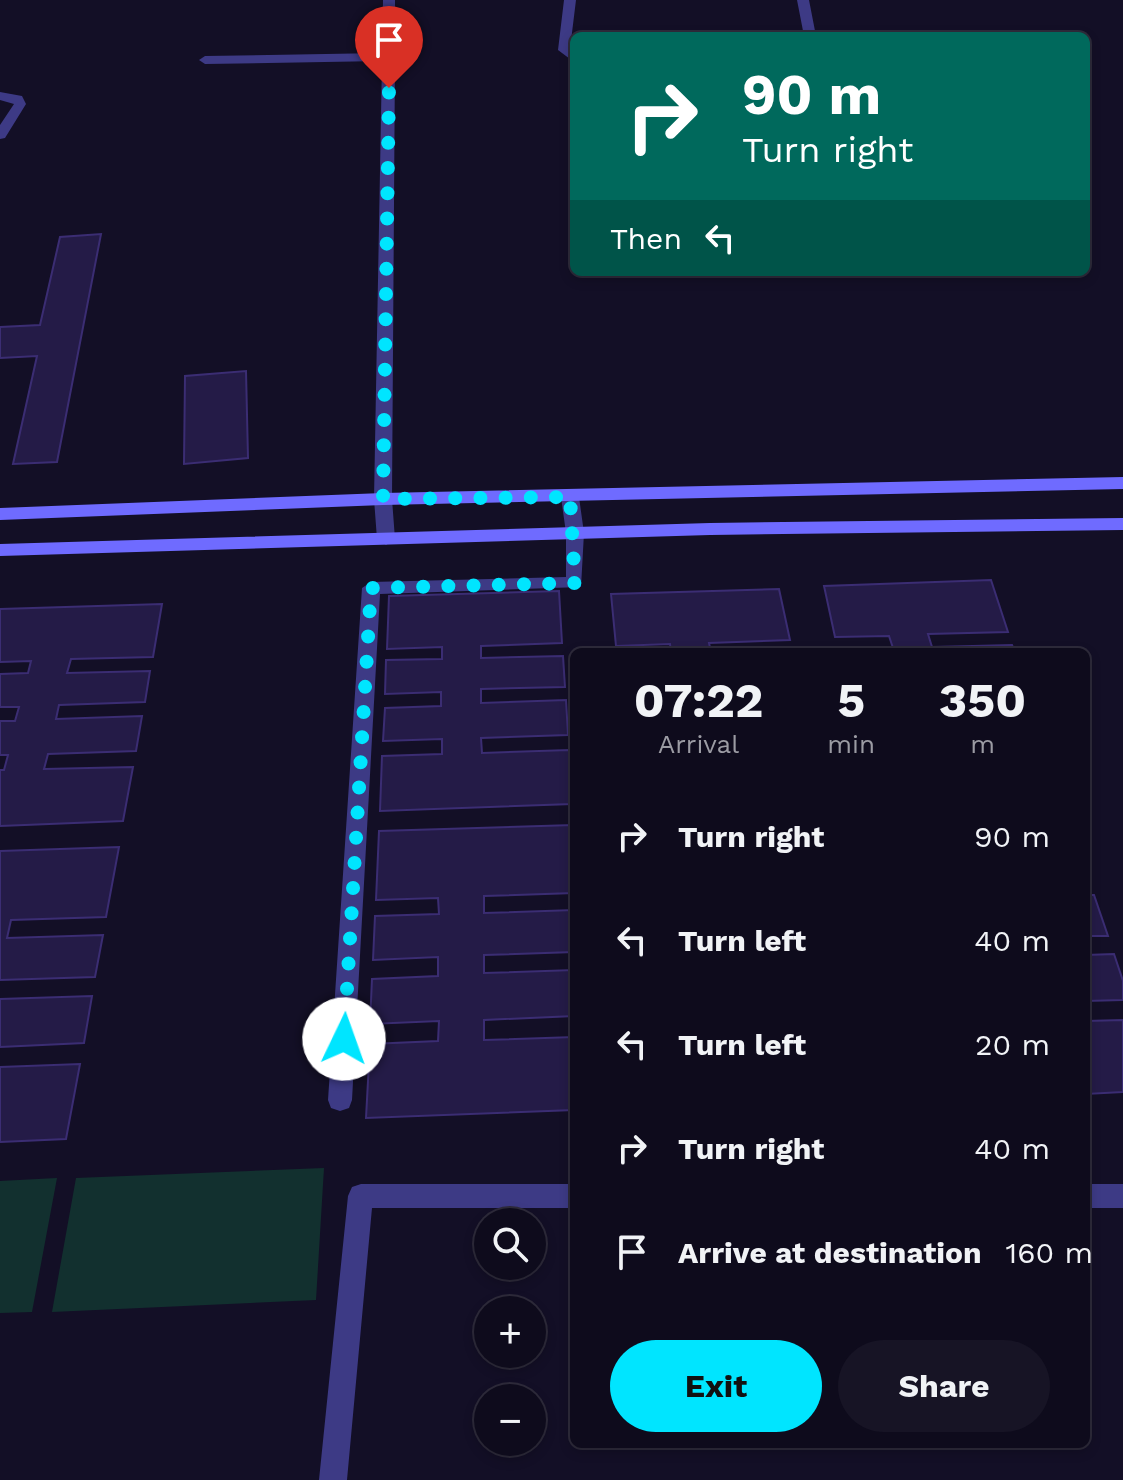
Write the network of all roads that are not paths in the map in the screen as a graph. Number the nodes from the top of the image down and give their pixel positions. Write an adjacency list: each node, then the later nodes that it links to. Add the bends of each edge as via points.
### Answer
1 (389, 0): 6 (street)
2 (570, 0): 5 (street, via 564,50)
3 (803, 0): 4 (street)
4 (809, 32)
5 (570, 55)
6 (389, 57): 7 (street); 12 (street)
7 (205, 60)
8 (0, 96): 9 (street, via 20,104)
9 (0, 135)
10 (1123, 483): 11 (street)
11 (570, 497): 12 (street); 15 (street)
12 (383, 499): 13 (street); 16 (street)
13 (0, 514)
14 (1123, 524): 15 (street)
15 (575, 533): 16 (street); 18 (street, via 575,583 371,588)
16 (386, 539): 17 (street)
17 (0, 550)
18 (340, 1100)
19 (570, 1196): 22 (street, via 361,1196)
20 (1090, 1196): 21 (street)
21 (1123, 1196)
22 (333, 1480)

